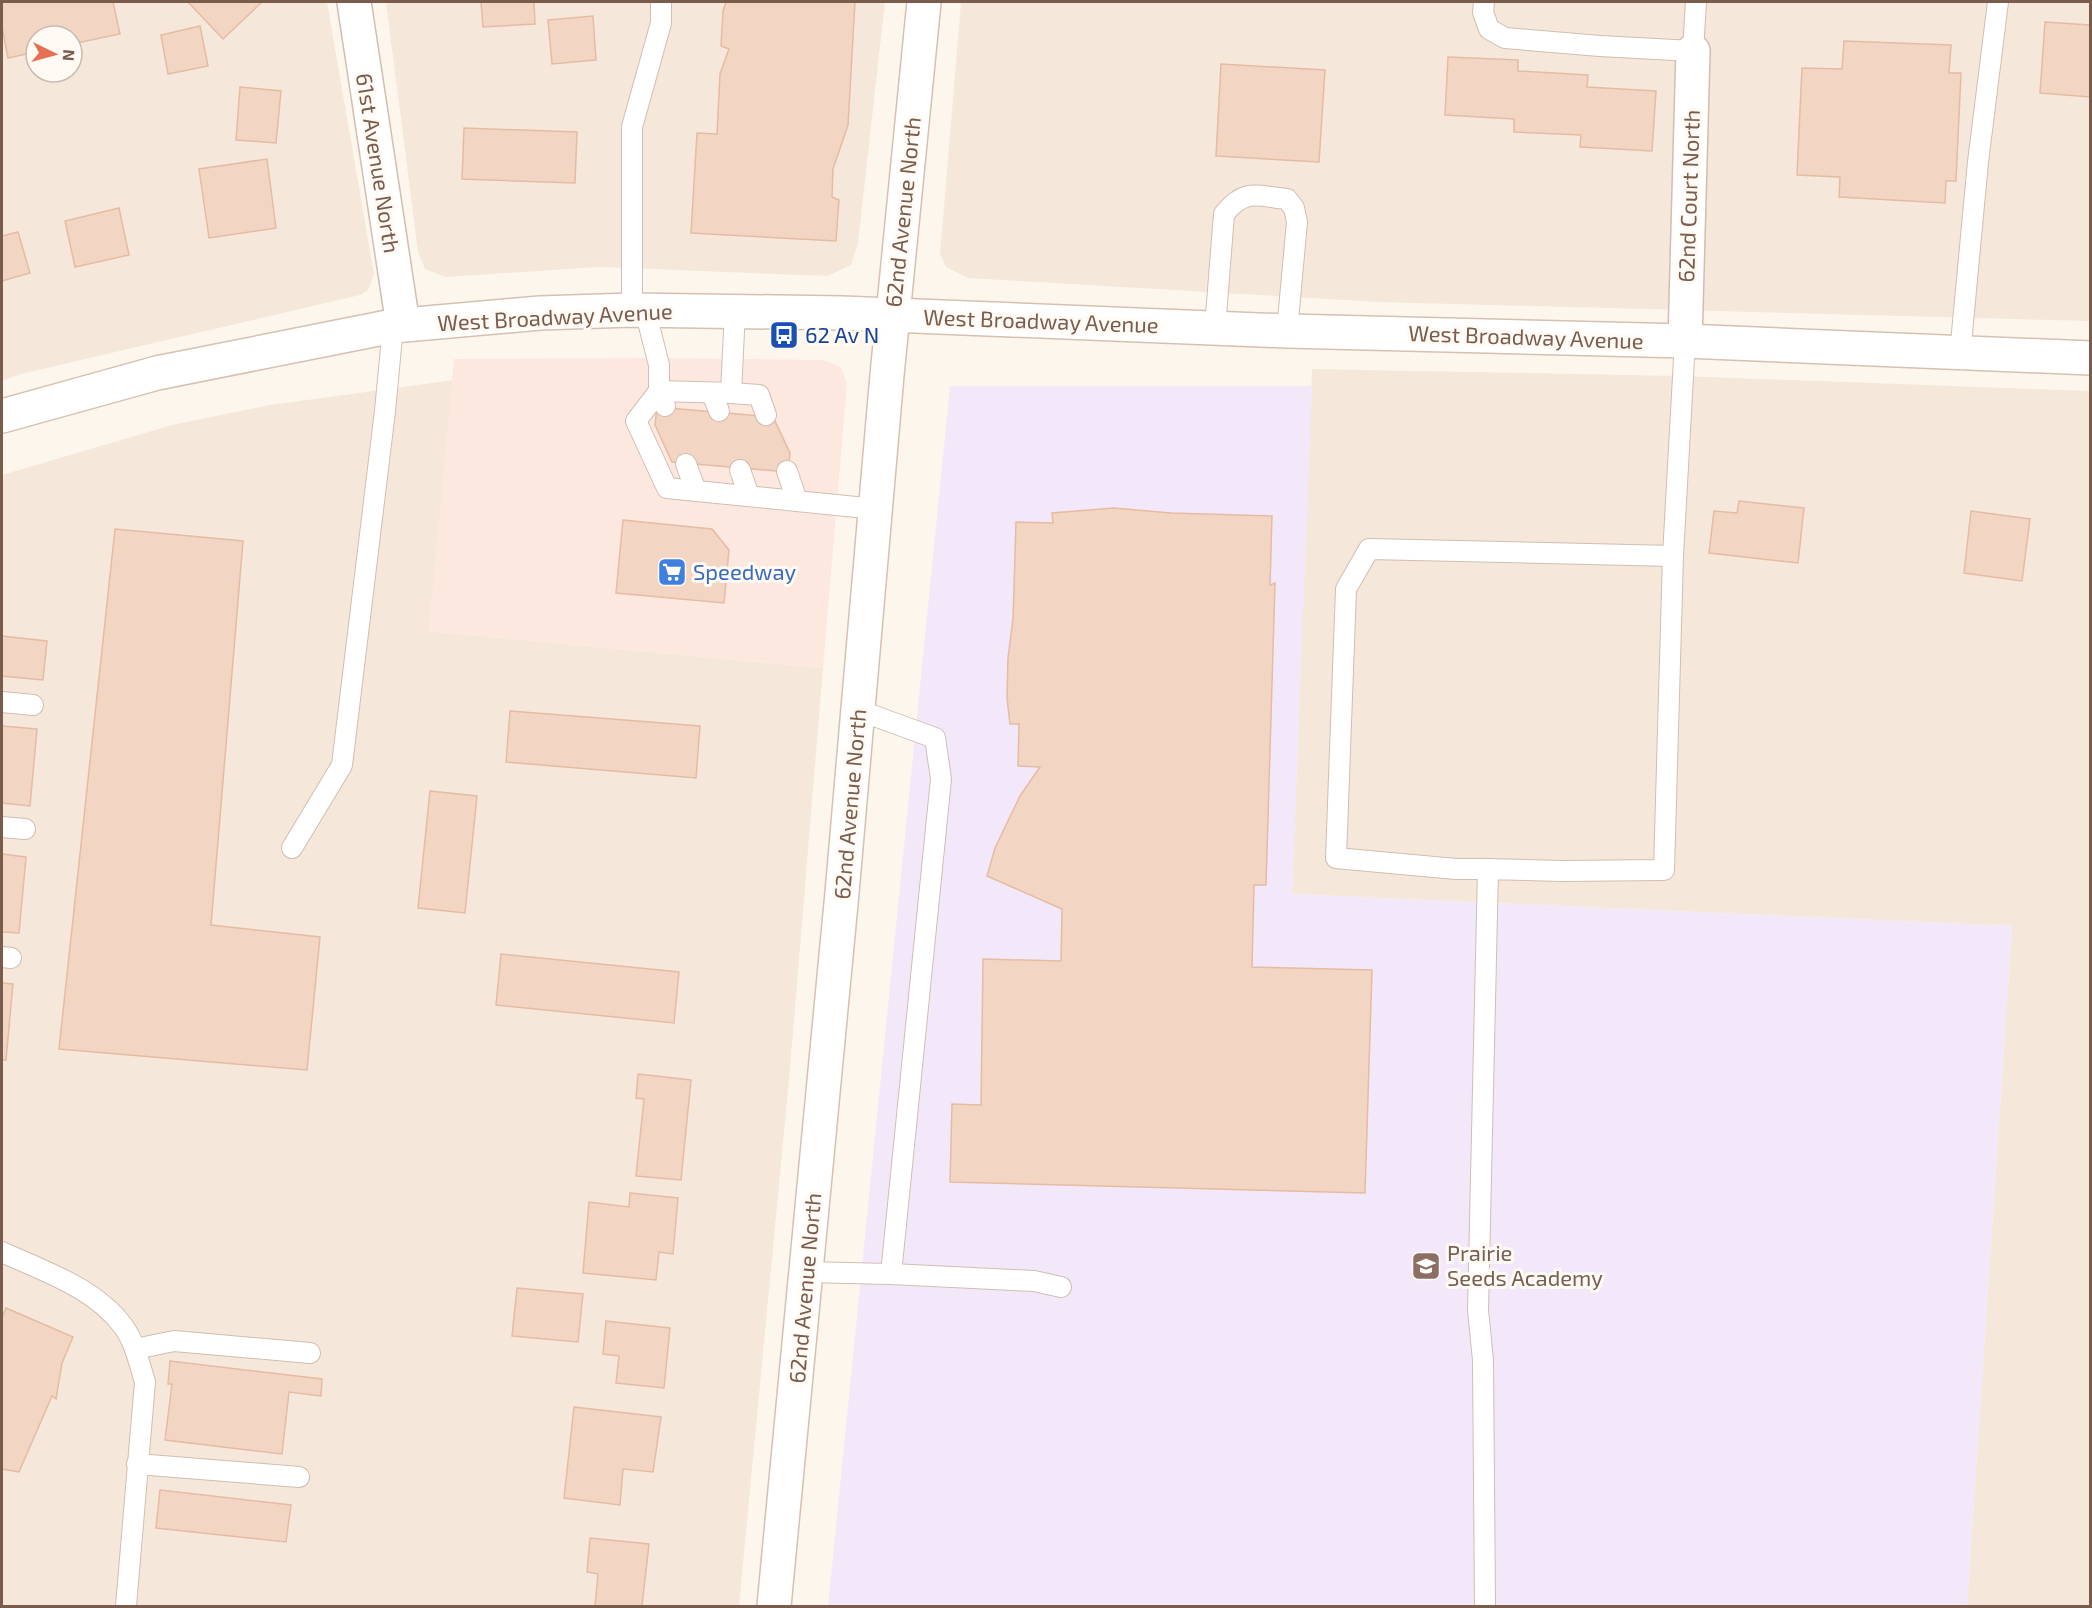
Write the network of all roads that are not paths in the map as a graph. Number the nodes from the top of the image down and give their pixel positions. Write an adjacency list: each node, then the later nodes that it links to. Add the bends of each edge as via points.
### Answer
1 (354, 2): 11 (street, 61st Avenue North)
2 (661, 2): 8 (lane, via 661,23 632,128)
3 (924, 2): 10 (street, 62nd Avenue North)
4 (1484, 2): 7 (lane, via 1488,29 1505,38)
5 (1696, 2): 7 (lane)
6 (1998, 2): 15 (lane)
7 (1693, 51): 14 (street, 62nd Court North)
8 (639, 310): 9 (street, West Broadway Avenue); 11 (street, West Broadway Avenue, via 540,313); 18 (lane, via 659,365)
9 (735, 311): 10 (street, West Broadway Avenue); 17 (lane)
10 (894, 316): 12 (street, West Broadway Avenue); 28 (street, 62nd Avenue North)
11 (398, 325): 21 (street, West Broadway Avenue, via 158,373); 35 (lane, via 342,765)
12 (1215, 328): 13 (street, West Broadway Avenue); 13 (lane, via 1224,214 1246,195 1287,199 1294,208 1297,222)
13 (1287, 331): 14 (street, West Broadway Avenue)
14 (1684, 341): 15 (street, West Broadway Avenue); 29 (lane)
15 (1960, 354): 16 (street, West Broadway Avenue)
16 (2091, 358)
17 (722, 393): 18 (lane); 19 (lane); 20 (lane, via 759,395)
18 (662, 399): 25 (lane, via 636,421 667,488)
19 (719, 411)
20 (766, 415)
21 (2, 416)
22 (686, 464): 25 (lane)
23 (740, 470): 26 (lane)
24 (787, 471): 27 (lane)
25 (696, 491): 26 (lane)
26 (749, 496): 27 (lane)
27 (797, 501): 28 (lane)
28 (876, 509): 32 (street, 62nd Avenue North)
29 (1673, 556): 36 (lane, via 1664,870); 36 (lane, via 1369,549 1347,589 1336,858)
30 (2, 702): 31 (lane)
31 (33, 705)
32 (858, 710): 38 (street, 62nd Avenue North); 39 (lane, via 935,738 941,779)
33 (2, 827): 34 (lane)
34 (25, 829)
35 (292, 848)
36 (1488, 869): 47 (lane, via 1478,1310 1483,1360)
37 (2, 1252): 41 (lane, via 82,1289 123,1326)
38 (806, 1272): 39 (lane); 46 (street, 62nd Avenue North)
39 (891, 1274): 40 (lane, via 1034,1281)
40 (1061, 1287)
41 (135, 1349): 42 (lane, via 174,1341); 43 (lane, via 145,1382)
42 (310, 1353)
43 (138, 1464): 44 (lane); 45 (lane)
44 (299, 1477)
45 (126, 1606)
46 (774, 1606)
47 (1485, 1606)

